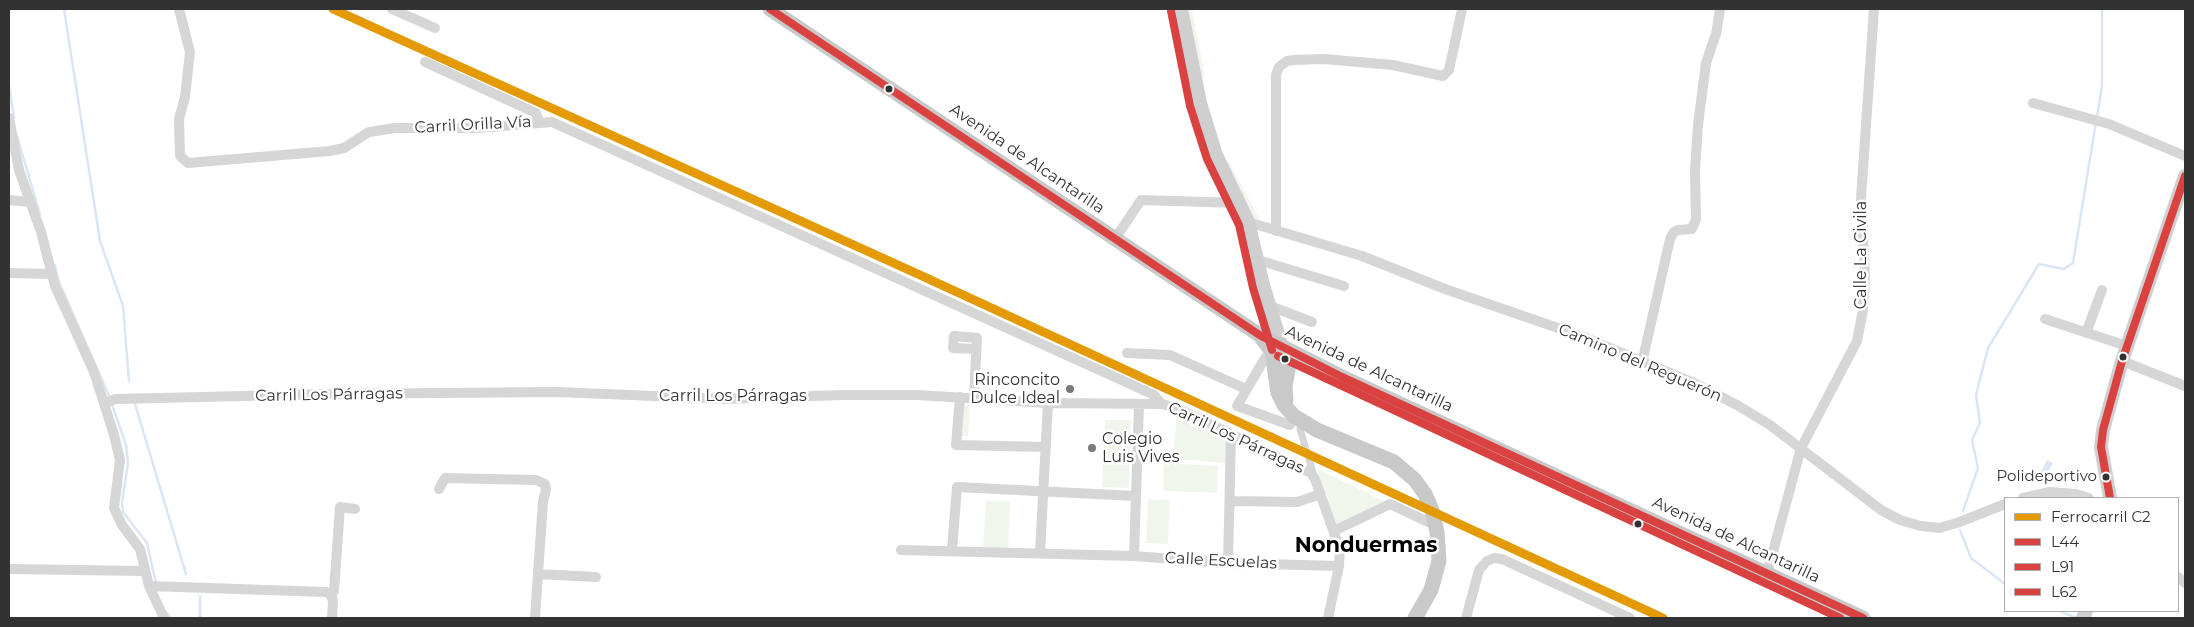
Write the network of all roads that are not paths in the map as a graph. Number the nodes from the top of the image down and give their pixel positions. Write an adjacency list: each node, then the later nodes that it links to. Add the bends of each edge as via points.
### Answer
1 (179, 9): 12 (street, Carril Orilla Vía, via 190,52 179,119 180,156 188,164 330,151 344,148 369,132 396,128 478,128)
2 (392, 9): 8 (street)
3 (770, 9): 20 (main road, Avenida de Alcantarilla)
4 (1181, 9): 17 (main road, via 1200,104 1216,155)
5 (1462, 9): 19 (street, via 1449,70 1443,76 1393,65 1324,59 1286,61 1279,67 1276,75)
6 (1720, 9): 36 (street, via 1706,63 1698,125 1696,219 1692,229 1678,230 1670,239)
7 (1874, 9): 49 (street, Calle La Civila, via 1861,198 1865,276 1863,310 1857,341)
8 (435, 28)
9 (425, 62): 12 (street, via 536,113)
10 (2033, 103): 13 (street, via 2109,124)
11 (9, 118): 16 (street, via 18,170)
12 (539, 122): 44 (street, Carril Orilla Vía, via 566,127 1118,378 1154,395)
13 (2185, 156)
14 (2185, 176): 30 (main road)
15 (9, 200): 16 (street)
16 (30, 202): 23 (street)
17 (1238, 203): 18 (main road); 20 (street, via 1140,200)
18 (1248, 222): 19 (street, Camino del Reguerón); 21 (main road)
19 (1276, 231): 36 (street, Camino del Reguerón, via 1362,256 1445,289 1584,337)
20 (1115, 239): 33 (main road, Avenida de Alcantarilla, via 1261,336)
21 (1258, 260): 24 (street); 26 (main road)
22 (9, 273): 23 (street)
23 (52, 274): 42 (street)
24 (1344, 286)
25 (2102, 290): 29 (street)
26 (1270, 306): 28 (street); 33 (main road)
27 (2045, 319): 29 (street)
28 (1312, 322)
29 (2086, 333): 30 (street)
30 (2128, 346): 34 (main road)
31 (976, 349): 41 (street)
32 (1127, 353): 39 (street, via 1170,355)
33 (1276, 355): 35 (main road, Avenida de Alcantarilla); 37 (main road); 39 (street, via 1265,358); 46 (main road, via 1278,393)
34 (2122, 362): 38 (street); 57 (main road, via 2101,447)
35 (1313, 363): 37 (main road, via 1297,363); 72 (main road, Avenida de Alcantarilla)
36 (1642, 363): 49 (street, Camino del Reguerón, via 1692,382 1737,405)
37 (1289, 370): 46 (main road, via 1284,390)
38 (2185, 386)
39 (1246, 389): 46 (street, via 1237,406)
40 (960, 397): 41 (street, Carril Los Párragas); 42 (street, Carril Los Párragas, via 844,395 727,399 557,392 314,394 116,399); 48 (street, via 956,445)
41 (974, 398): 43 (street, Carril Los Párragas)
42 (104, 403): 70 (street, via 120,460 114,508 140,549)
43 (1048, 403): 45 (street, Carril Los Párragas); 48 (street)
44 (1162, 404): 45 (street, Carril Los Párragas); 47 (street, Carril Los Párragas)
45 (1139, 405): 54 (street)
46 (1294, 422): 50 (street); 80 (main road, via 1299,421 1394,462 1422,488 1434,519 1439,552 1434,582)
47 (1231, 434): 50 (street, Carril Los Párragas, via 1306,469); 58 (street)
48 (1046, 448): 52 (street)
49 (1801, 448): 59 (street, Camino del Reguerón, via 1881,510 1921,526 1939,528); 72 (street, Calle La Civila)
50 (1315, 478): 53 (street, Carril Los Párragas)
51 (439, 489): 71 (street, via 445,478 536,480 545,484)
52 (1044, 492): 54 (street); 64 (street, via 957,487); 65 (street)
53 (1321, 494): 58 (street, via 1296,502); 62 (street, Carril Los Párragas)
54 (1136, 496): 66 (street)
55 (2028, 497): 56 (street, via 2050,492)
56 (2086, 497)
57 (2110, 497)
58 (1230, 501): 67 (street)
59 (2004, 504)
60 (355, 509): 75 (street, via 340,507 334,592)
61 (1428, 522): 62 (street, via 1390,504)
62 (1334, 531): 68 (street, Carril Los Párragas, via 1340,550)
63 (901, 550): 64 (street, Calle Escuelas)
64 (952, 550): 65 (street, Calle Escuelas)
65 (1040, 553): 66 (street, Calle Escuelas)
66 (1134, 556): 67 (street, Calle Escuelas)
67 (1228, 564): 68 (street, Calle Escuelas)
68 (1339, 566): 79 (street, Carril Los Párragas)
69 (9, 570): 70 (street)
70 (144, 571): 74 (street)
71 (538, 574): 73 (street); 78 (street)
72 (1767, 574): 83 (main road, Avenida de Alcantarilla)
73 (596, 578)
74 (149, 586): 75 (street, via 326,592); 76 (street)
75 (331, 596): 77 (street)
76 (164, 618)
77 (332, 618)
78 (535, 618)
79 (1328, 618)
80 (1415, 618)
81 (1466, 618): 82 (street, via 1479,570 1494,558)
82 (1630, 618)
83 (1863, 618)

